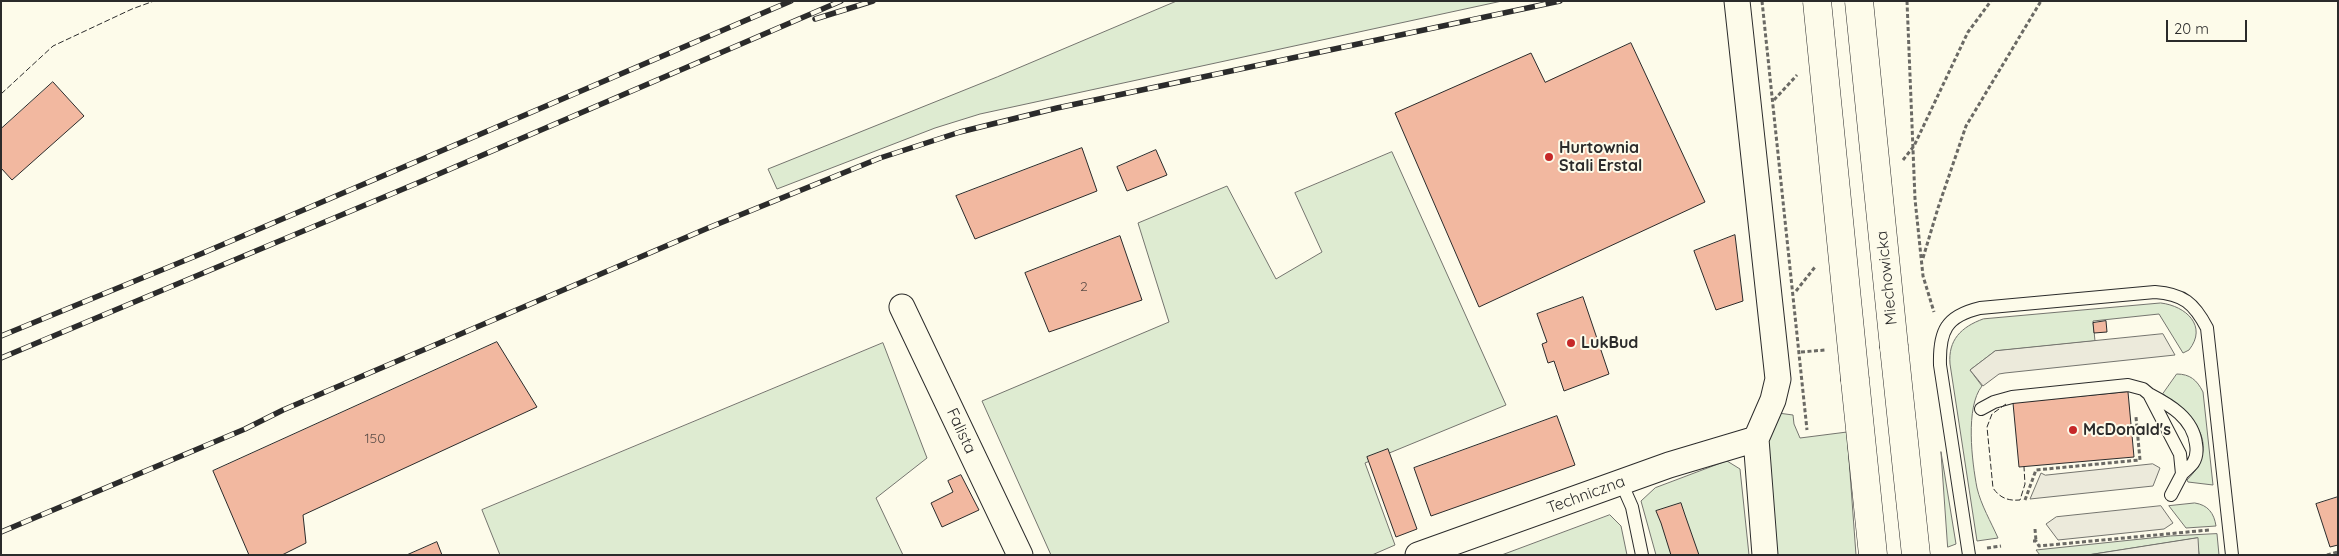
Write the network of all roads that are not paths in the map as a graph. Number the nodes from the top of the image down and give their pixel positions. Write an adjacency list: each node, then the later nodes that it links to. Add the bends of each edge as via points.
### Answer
1 (1737, 1): 7 (street, via 1778,379 1773,400)
2 (1817, 1): 15 (main road, bridge)
3 (1859, 1): 16 (main road, Miechowicka, bridge)
4 (902, 307): 11 (street, Falista)
5 (2149, 394): 6 (lane, via 2128,385 2012,397); 8 (lane, via 2180,454); 8 (lane, via 2179,412 2196,438 2197,452 2193,463)
6 (1981, 410)
7 (1756, 439): 9 (street, Techniczna); 14 (street)
8 (2182, 474): 10 (lane)
9 (1621, 482): 12 (street, Techniczna); 13 (lane, via 1632,507)
10 (2171, 495)
11 (1020, 555)
12 (1418, 555)
13 (1642, 555)
14 (1765, 555)
15 (1873, 555)
16 (1916, 555)
17 (1969, 555): 18 (lane, via 1940,365 1941,338 1946,327 1955,318 1980,308 2155,292 2170,293 2187,300 2207,328)
18 (2232, 555)

